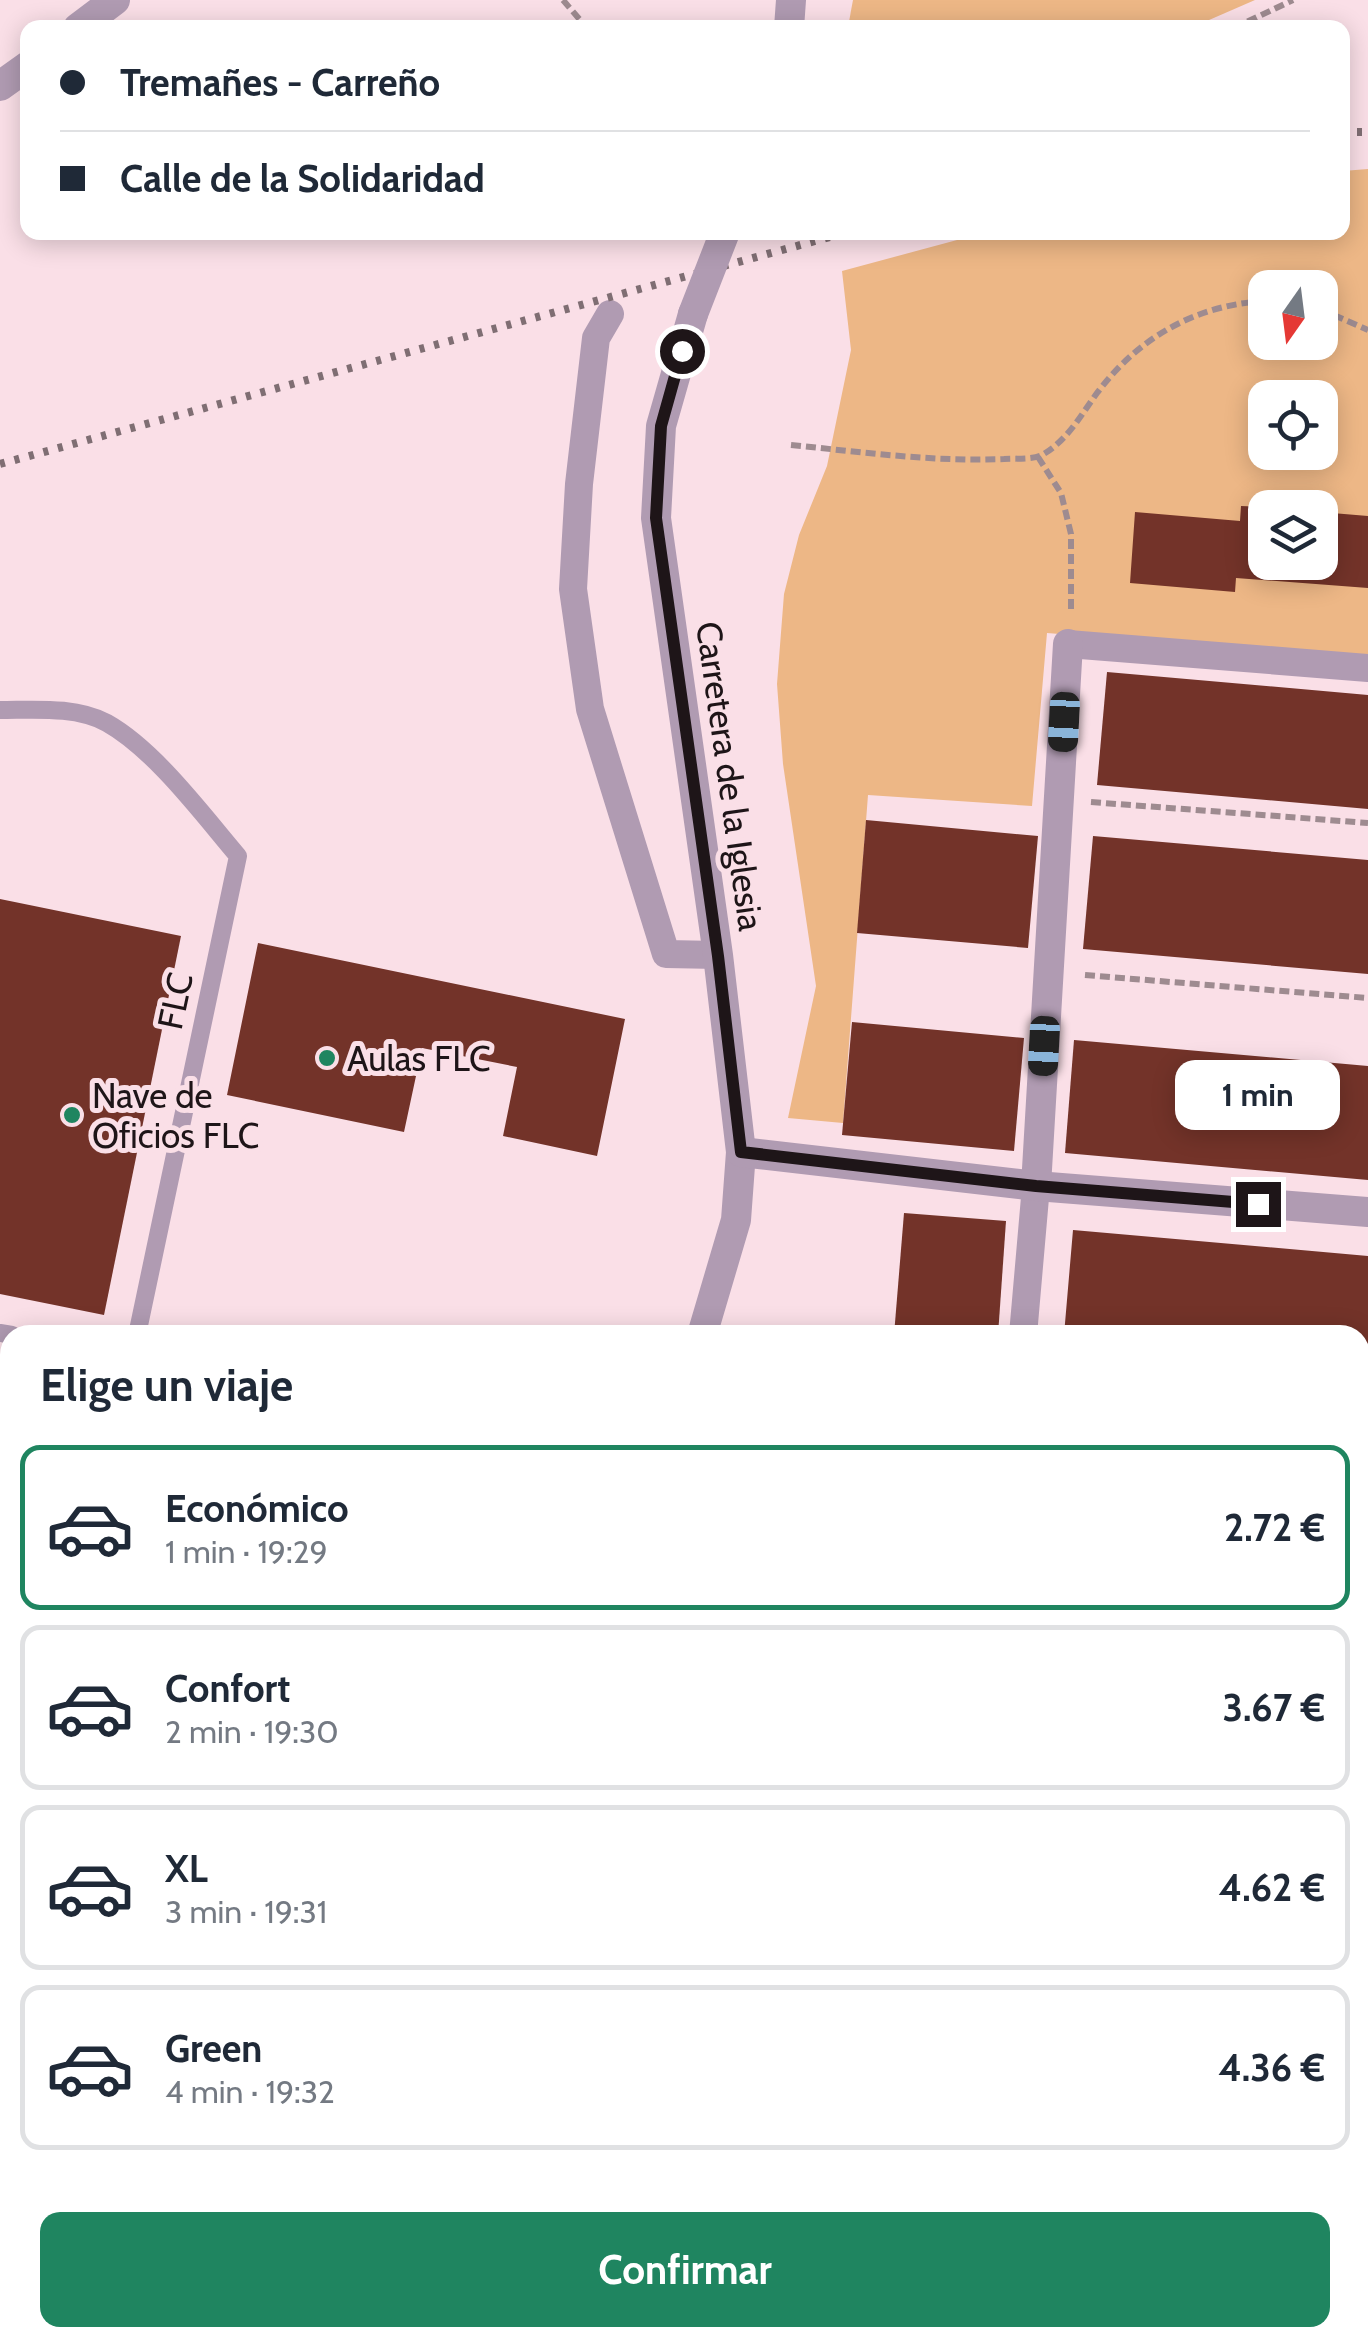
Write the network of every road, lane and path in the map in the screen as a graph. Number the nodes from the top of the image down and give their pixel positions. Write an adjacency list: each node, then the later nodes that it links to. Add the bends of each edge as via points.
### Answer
1 (115, 0): 4 (street)
2 (563, 0): 5 (path)
3 (1294, 0): 6 (path)
4 (89, 20)
5 (580, 20)
6 (1251, 20)
7 (722, 240): 19 (street, Carretera de la Iglesia, bridge, via 661,426 656,518)
8 (1248, 304): 13 (path, via 1203,312 1164,329 1103,385 1063,440)
9 (610, 314): 19 (street, via 596,338 573,589 590,709 666,954)
10 (1338, 317): 11 (path)
11 (1368, 330)
12 (791, 445): 13 (path, via 972,460)
13 (1038, 457): 14 (path, via 1061,493 1071,534)
14 (1068, 644): 15 (street); 17 (street)
15 (1368, 668)
16 (0, 710): 25 (lane, FLC, via 58,710 106,722 163,768 238,856)
17 (1060, 800): 18 (path); 20 (street)
18 (1368, 822)
19 (718, 956): 22 (street, Carretera de la Iglesia)
20 (1048, 972): 21 (path); 23 (street)
21 (1368, 998)
22 (741, 1152): 23 (street); 26 (street, Carretera de la Iglesia, via 736,1220)
23 (1036, 1186): 24 (street); 27 (street)
24 (1368, 1212)
25 (139, 1325)
26 (705, 1325)
27 (1024, 1325)

